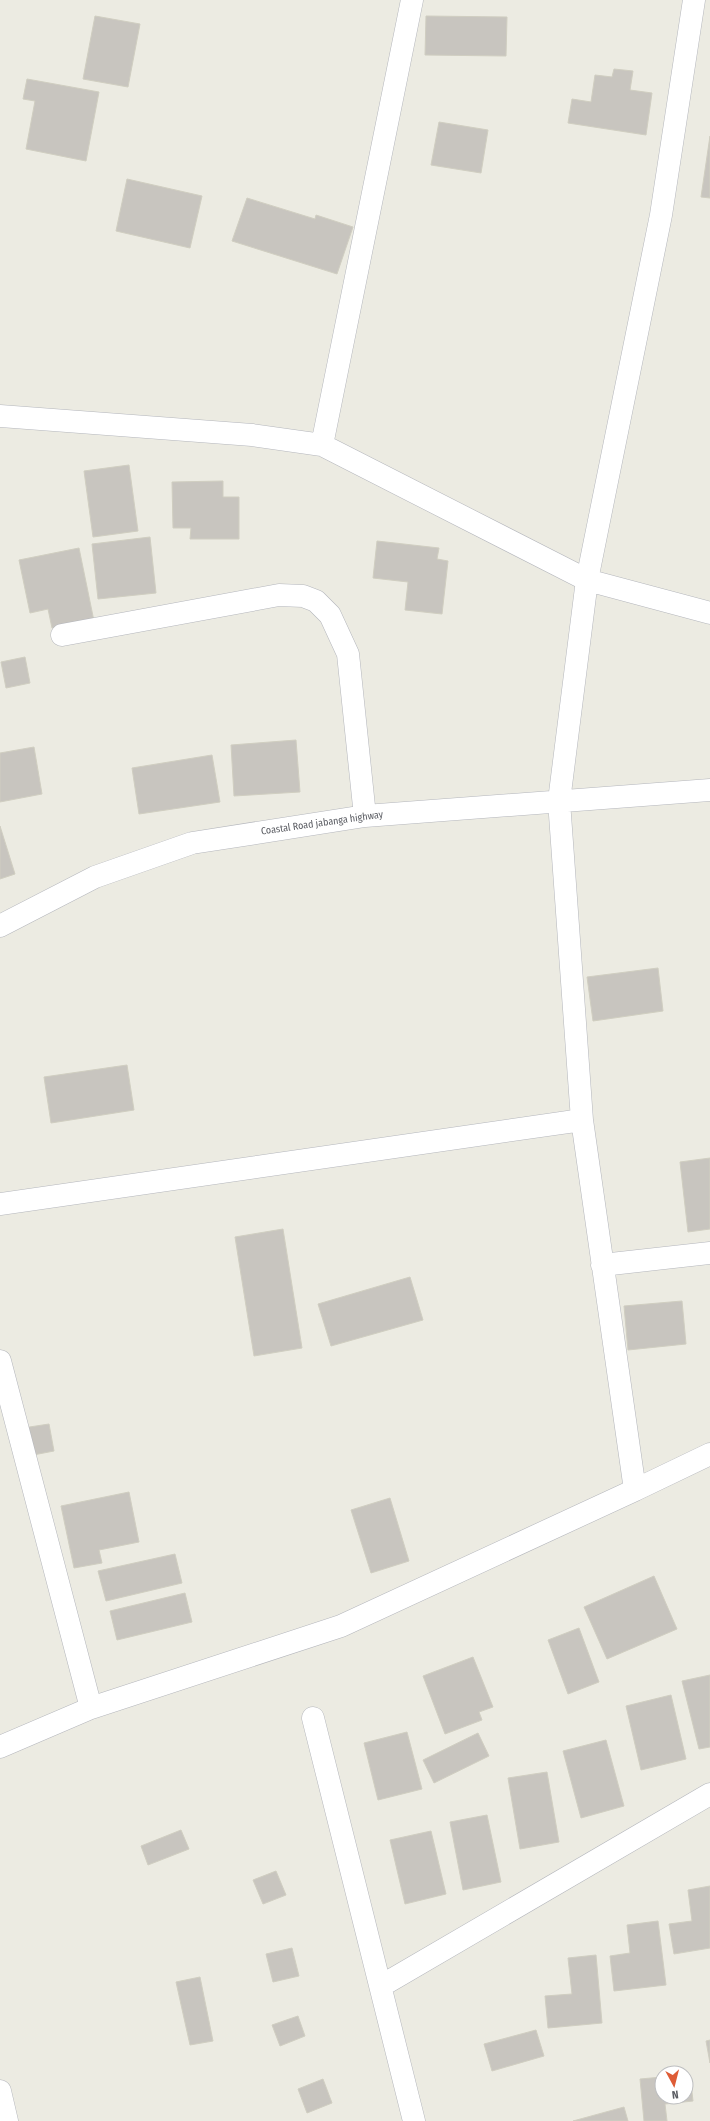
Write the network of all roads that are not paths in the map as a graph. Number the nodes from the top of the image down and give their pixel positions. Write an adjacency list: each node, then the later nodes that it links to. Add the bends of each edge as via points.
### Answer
1 (412, 0): 4 (street)
2 (694, 0): 5 (street, via 661,216)
3 (0, 416): 4 (street, via 252,435)
4 (322, 445): 5 (street)
5 (588, 580): 6 (street); 9 (street)
6 (710, 613)
7 (62, 634): 10 (street, via 279,594 303,596 316,601 330,615 348,654)
8 (710, 790): 9 (street, Coastal Road jabanga highway)
9 (559, 801): 10 (street, Coastal Road jabanga highway); 12 (street)
10 (365, 816): 11 (street, Coastal Road jabanga highway, via 192,843 95,877)
11 (0, 926)
12 (582, 1120): 13 (street); 15 (street)
13 (0, 1204)
14 (710, 1253): 15 (street)
15 (602, 1265): 18 (street)
16 (0, 1361): 19 (street)
17 (710, 1454): 18 (street)
18 (635, 1490): 19 (street, via 341,1626)
19 (91, 1708): 21 (street)
20 (313, 1718): 23 (street)
21 (0, 1747)
22 (710, 1794): 23 (street)
23 (381, 1986): 26 (street)
24 (0, 2091): 25 (street)
25 (7, 2121)
26 (414, 2121)

